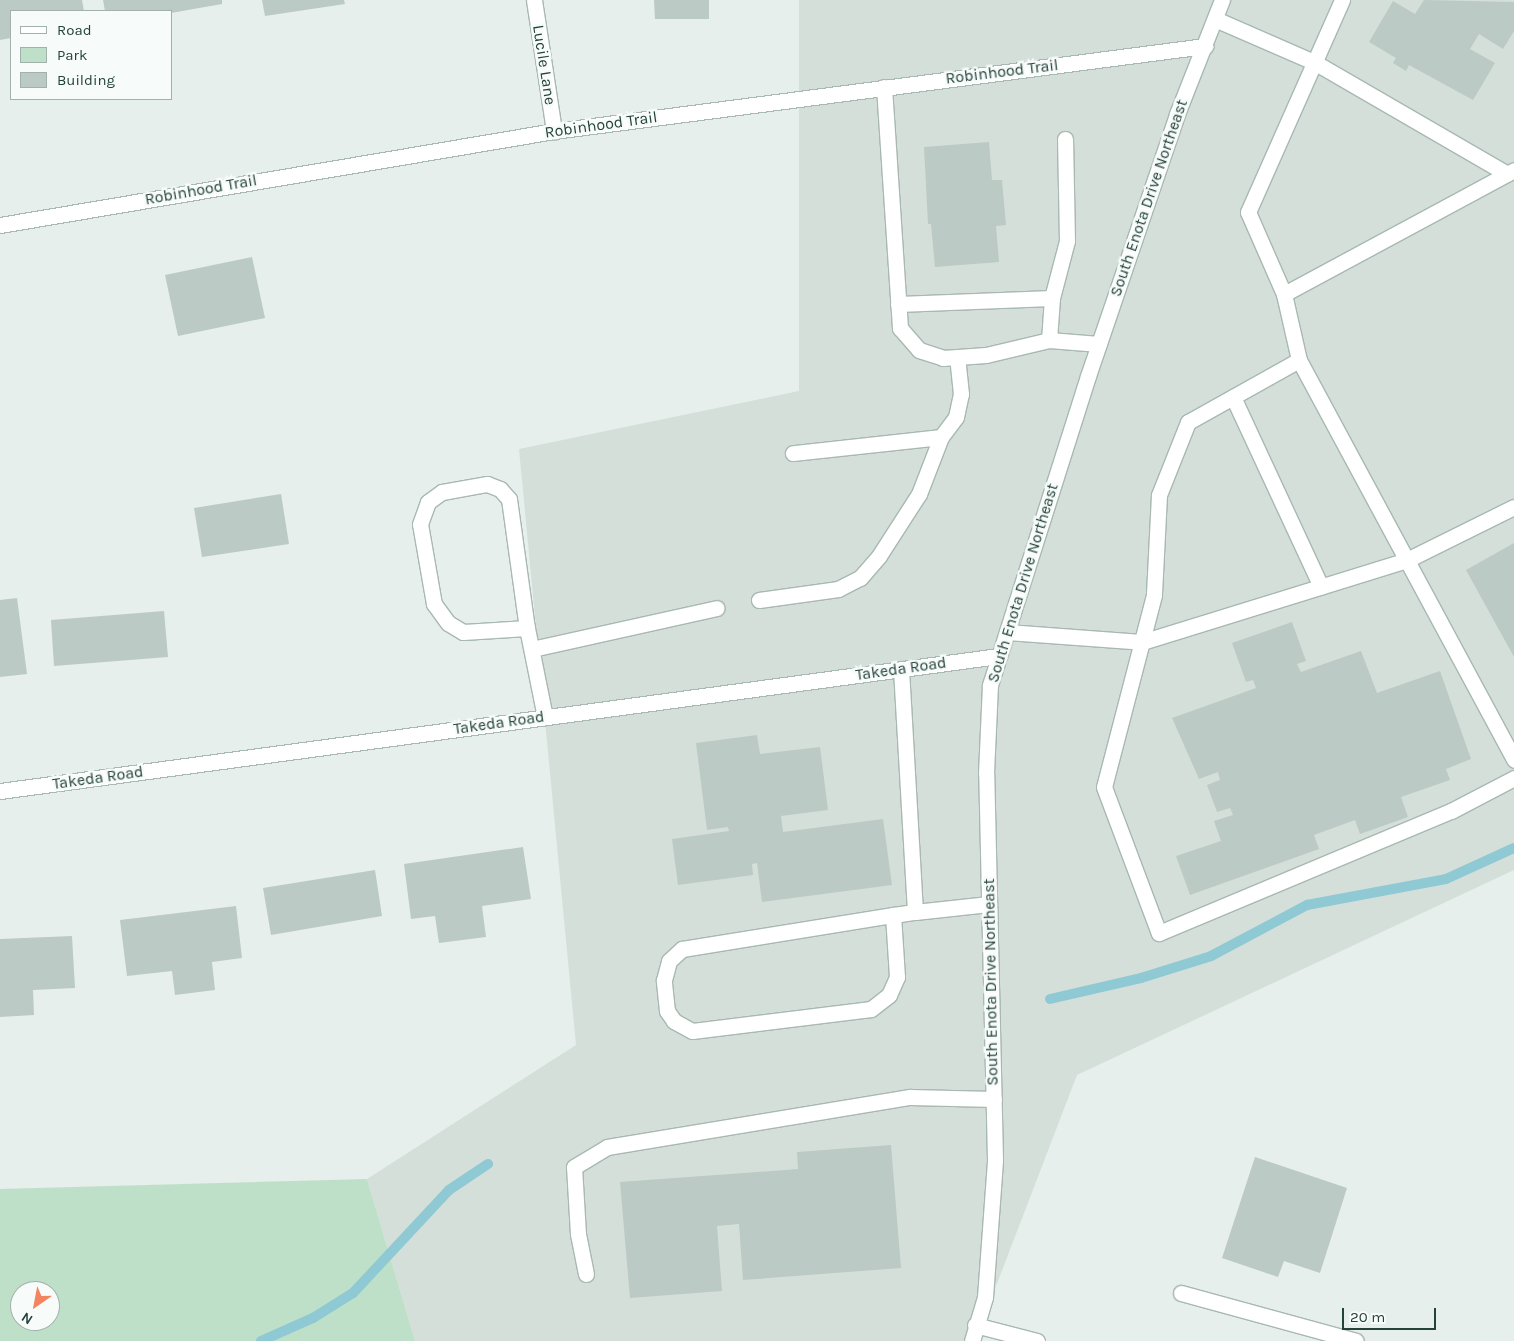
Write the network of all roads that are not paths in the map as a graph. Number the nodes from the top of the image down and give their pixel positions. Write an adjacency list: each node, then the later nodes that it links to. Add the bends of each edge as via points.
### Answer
1 (534, 0): 8 (street, Lucile Lane)
2 (1222, 0): 4 (street, South Enota Drive Northeast)
3 (1342, 0): 6 (street)
4 (1215, 18): 5 (street, South Enota Drive Northeast); 6 (street)
5 (1205, 46): 7 (street, Robinhood Trail); 16 (street, South Enota Drive Northeast, via 1177,114)
6 (1314, 62): 10 (street); 12 (street, via 1248,212)
7 (884, 87): 8 (street, Robinhood Trail); 14 (street)
8 (554, 130): 11 (street, Robinhood Trail)
9 (1065, 139): 13 (street, via 1067,241)
10 (1510, 172): 12 (street)
11 (0, 225)
12 (1284, 294): 18 (street)
13 (1052, 298): 14 (street); 15 (street)
14 (898, 304): 17 (street, via 900,328 919,350 943,358)
15 (1049, 340): 16 (street); 17 (street, via 986,355)
16 (1099, 344): 28 (street, South Enota Drive Northeast)
17 (958, 357): 20 (street, via 961,394 956,417)
18 (1300, 360): 19 (street); 23 (street)
19 (1233, 397): 24 (street); 29 (street, via 1188,422 1159,495 1154,595)
20 (941, 437): 21 (street); 25 (street, via 919,494 879,556 860,578 838,589)
21 (794, 453)
22 (1514, 507): 23 (street)
23 (1407, 560): 24 (street); 34 (street)
24 (1321, 587): 29 (street)
25 (759, 600)
26 (717, 608): 30 (street)
27 (528, 628): 27 (street, via 509,499 500,489 487,484 442,492 428,502 420,524 434,604 448,623 464,632); 30 (street)
28 (1006, 632): 29 (street); 31 (street, South Enota Drive Northeast)
29 (1142, 642): 35 (street, via 1104,787 1158,934 1452,811)
30 (532, 649): 33 (street)
31 (999, 656): 32 (street, Takeda Road); 37 (street, South Enota Drive Northeast, via 990,685 986,773)
32 (901, 669): 33 (street, Takeda Road); 38 (street)
33 (545, 717): 36 (street, Takeda Road)
34 (1514, 760)
35 (1514, 778)
36 (0, 791)
37 (989, 904): 38 (street); 40 (street, South Enota Drive Northeast)
38 (915, 912): 39 (street)
39 (893, 915): 39 (street, via 682,949 669,961 664,980 667,1011 674,1021 692,1030 872,1009 889,995 897,977)
40 (994, 1098): 41 (street, via 910,1097 607,1147 574,1167 578,1234); 43 (street, South Enota Drive Northeast, via 992,1238 985,1296)
41 (586, 1274)
42 (1180, 1293): 46 (street)
43 (975, 1325): 44 (street, South Enota Drive Northeast); 45 (street)
44 (972, 1341)
45 (1037, 1341)
46 (1356, 1341)

